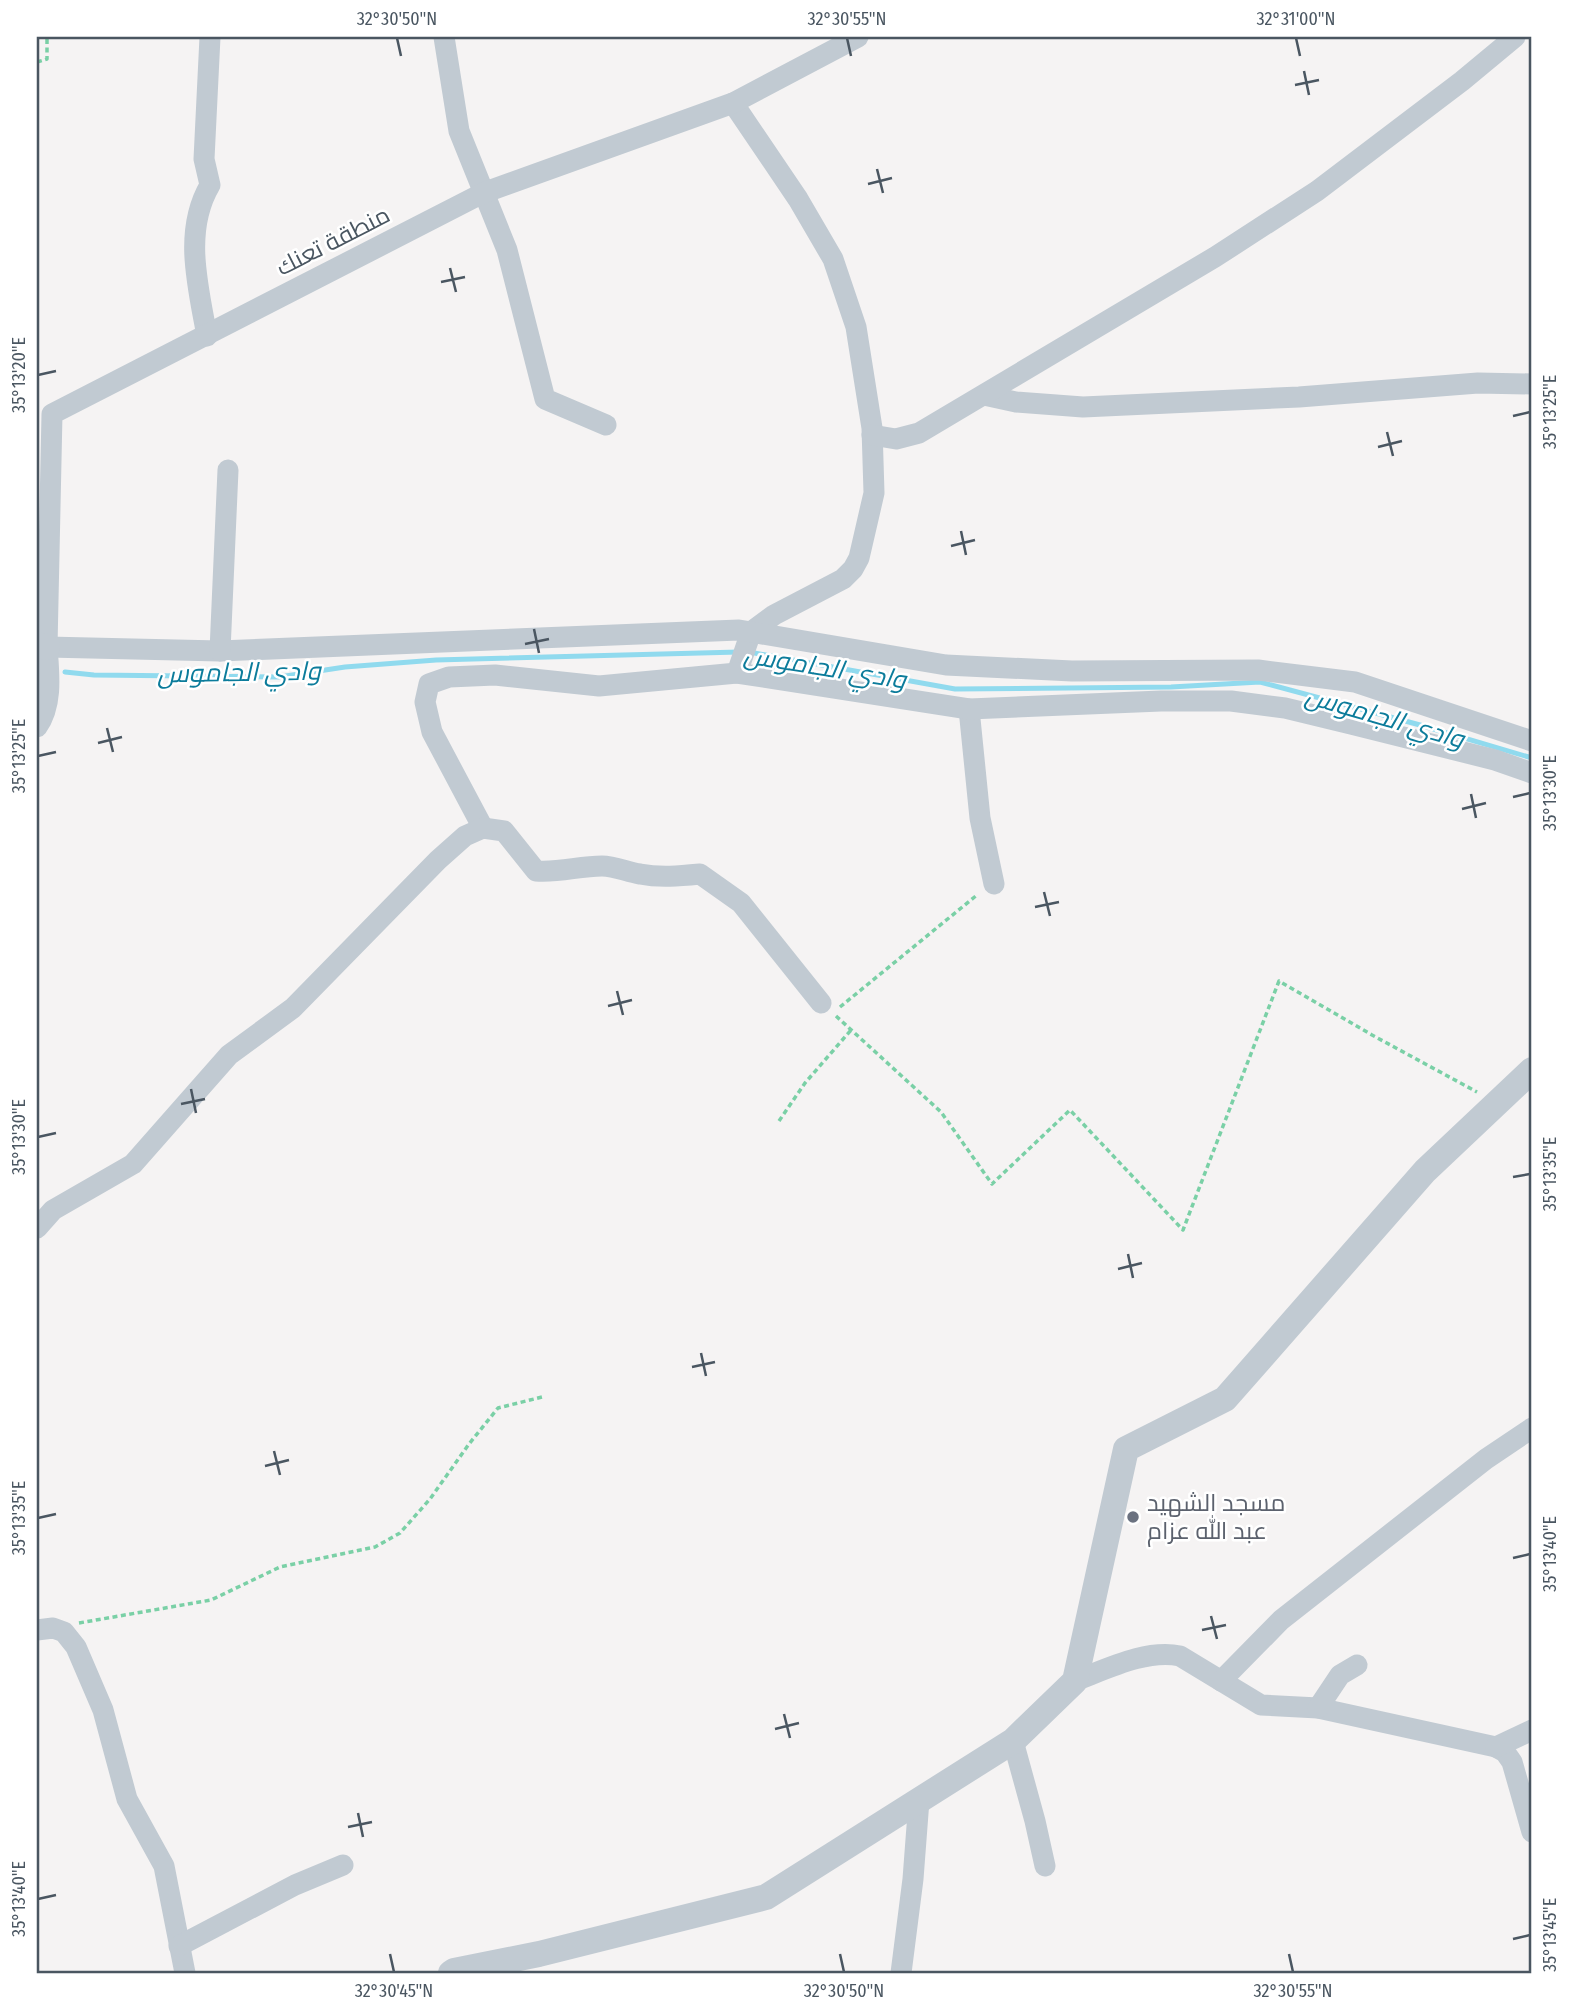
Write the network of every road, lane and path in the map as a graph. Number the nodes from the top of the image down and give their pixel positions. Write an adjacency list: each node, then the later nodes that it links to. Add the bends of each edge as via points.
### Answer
1 (47, 37): 6 (path, via 47,60)
2 (210, 37): 9 (street, via 204,159 210,185 195,225 195,271)
3 (444, 37): 8 (street, via 459,131)
4 (859, 37): 7 (street, منطقة تعنك)
5 (1515, 37): 11 (street, via 1317,191 1205,264)
6 (37, 62)
7 (733, 103): 8 (street, منطقة تعنك); 13 (street, via 833,259 856,327)
8 (483, 193): 9 (street, منطقة تعنك); 12 (street, via 507,250 545,399)
9 (207, 336): 16 (street, منطقة تعنك, via 51,414)
10 (1532, 384): 11 (street, via 1478,383 1083,407)
11 (984, 395): 13 (street, via 919,433 896,439)
12 (606, 425)
13 (872, 435): 15 (street, via 874,493 853,569)
14 (228, 470): 17 (street)
15 (751, 632): 17 (street); 18 (street); 21 (street, via 946,665 1072,671 1258,670 1355,682)
16 (42, 646): 17 (street); 20 (street, via 49,684)
17 (220, 651)
18 (737, 673): 19 (street); 23 (street, via 599,686 495,675 449,677 429,684 425,702 432,732)
19 (969, 709): 22 (street, via 1231,701 1285,708); 24 (street, via 980,818)
20 (37, 727)
21 (1532, 741)
22 (1532, 773)
23 (483, 828): 25 (street, via 504,831 536,871 605,866 641,875 700,874 741,903); 30 (street, via 464,836 438,860 293,1008 229,1055 133,1164 53,1210)
24 (994, 884): 26 (path, via 832,1013)
25 (821, 1003)
26 (851, 1030): 28 (path, via 941,1112 992,1184 1070,1110 1184,1230 1279,981); 29 (path)
27 (1532, 1070): 28 (street)
28 (1497, 1102): 35 (street, via 1425,1171 1225,1399 1126,1448)
29 (779, 1121)
30 (37, 1228)
31 (542, 1397): 33 (path, via 498,1408 400,1533 375,1547 279,1567 211,1600)
32 (1532, 1428): 36 (street, via 1292,1612)
33 (45, 1629): 45 (street, via 64,1632 76,1647 103,1710 127,1799 164,1866)
34 (1357, 1665): 37 (street, via 1340,1675)
35 (1075, 1681): 36 (street, via 1166,1653 1180,1656); 39 (street)
36 (1222, 1682): 37 (street, via 1261,1705)
37 (1318, 1708): 40 (street)
38 (1532, 1730): 40 (street)
39 (1013, 1741): 41 (street); 44 (street)
40 (1496, 1747): 42 (street, via 1512,1762)
41 (919, 1800): 47 (street, via 766,1897); 48 (street)
42 (1532, 1832)
43 (342, 1866): 45 (street, via 295,1885)
44 (1045, 1866)
45 (179, 1946): 46 (street)
46 (185, 1973)
47 (451, 1973)
48 (901, 1973)

